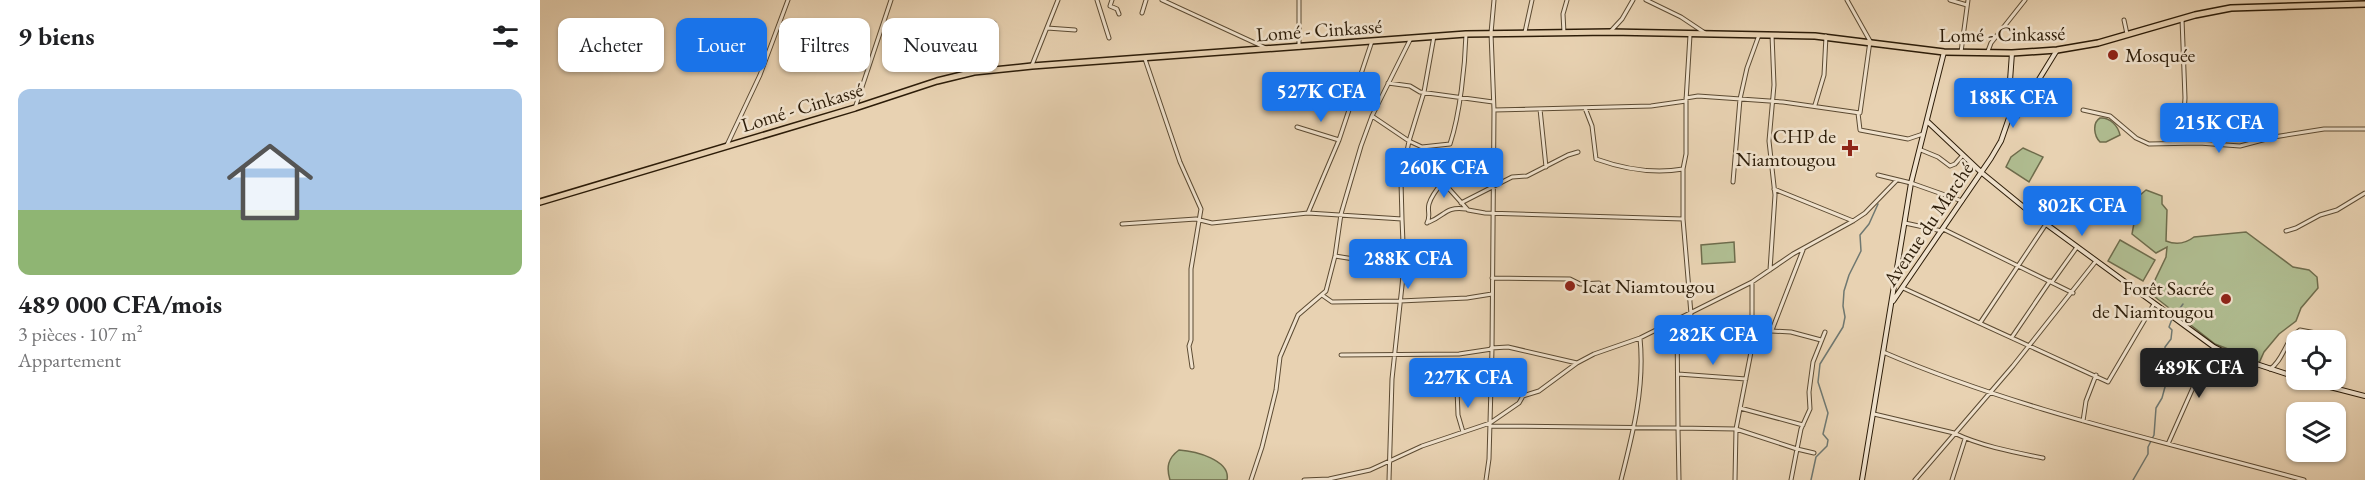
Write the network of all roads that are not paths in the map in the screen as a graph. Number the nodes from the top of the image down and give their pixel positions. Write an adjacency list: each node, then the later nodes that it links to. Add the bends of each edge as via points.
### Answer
1 (788, 0): 80 (street, via 760,75)
2 (891, 0): 62 (street)
3 (1058, 0): 25 (street)
4 (1097, 0): 39 (street)
5 (1112, 0): 22 (street, via 1110,6)
6 (1146, 0): 21 (street)
7 (1162, 0): 44 (street)
8 (1299, 0): 43 (street)
9 (1494, 0): 29 (street)
10 (1532, 0): 27 (street)
11 (1567, 0): 30 (street)
12 (1633, 0): 28 (street)
13 (1646, 0): 32 (street, via 1682,16)
14 (1847, 0): 42 (street)
15 (1950, 0): 20 (street)
16 (1968, 0): 20 (street)
17 (2025, 0): 48 (street, via 1990,43)
18 (2299, 3): 19 (highway, Lomé - Cinkassé); 23 (highway, Lomé - Cinkassé, via 2231,8)
19 (2365, 4)
20 (1967, 5): 47 (street)
21 (1142, 13)
22 (1119, 14)
23 (2182, 19): 38 (highway, Lomé - Cinkassé); 79 (street)
24 (2124, 20): 38 (street)
25 (1047, 28): 26 (street); 51 (street)
26 (1075, 30)
27 (1525, 32): 29 (highway, Lomé - Cinkassé); 30 (highway, Lomé - Cinkassé)
28 (1610, 32): 30 (highway, Lomé - Cinkassé); 33 (highway, Lomé - Cinkassé)
29 (1491, 33): 31 (highway, Lomé - Cinkassé); 59 (street)
30 (1564, 33)
31 (1466, 34): 36 (highway, Lomé - Cinkassé); 56 (street)
32 (1707, 34): 33 (highway, Lomé - Cinkassé); 34 (highway, Lomé - Cinkassé)
33 (1690, 35): 58 (street)
34 (1759, 35): 35 (highway, Lomé - Cinkassé); 57 (street)
35 (1772, 35): 37 (highway, Lomé - Cinkassé); 60 (street)
36 (1434, 36): 40 (highway, Lomé - Cinkassé); 55 (street)
37 (1826, 36): 42 (highway, Lomé - Cinkassé); 61 (street, via 1824,75)
38 (2127, 36): 45 (highway, Lomé - Cinkassé)
39 (1109, 38)
40 (1412, 38): 41 (highway, Lomé - Cinkassé); 54 (street)
41 (1372, 41): 43 (highway, Lomé - Cinkassé); 77 (street)
42 (1869, 41): 46 (highway, Lomé - Cinkassé); 68 (street)
43 (1299, 47): 44 (highway, Lomé - Cinkassé)
44 (1268, 48): 50 (highway, Lomé - Cinkassé)
45 (2057, 50): 49 (highway, Lomé - Cinkassé); 67 (main road)
46 (1944, 52): 47 (highway, Lomé - Cinkassé); 72 (main road)
47 (1961, 53): 48 (highway, Lomé - Cinkassé)
48 (1988, 53): 49 (highway, Lomé - Cinkassé)
49 (2012, 53): 69 (main road, Avenue du Marché)
50 (1145, 57): 51 (highway, Lomé - Cinkassé); 108 (street, via 1180,162 1201,206)
51 (1032, 66): 52 (highway, Lomé - Cinkassé)
52 (999, 69)
53 (978, 72): 62 (highway, Lomé - Cinkassé)
54 (1388, 83): 55 (street); 70 (street)
55 (1424, 92): 56 (street); 78 (street)
56 (1458, 98): 59 (street); 78 (street, via 1450,144 1422,147)
57 (1740, 99): 58 (street, via 1698,96); 60 (street); 91 (street)
58 (1686, 100): 63 (street, via 1651,106); 86 (street)
59 (1493, 102): 65 (street)
60 (1772, 103): 61 (street); 94 (street, via 1769,141)
61 (1815, 105): 68 (street)
62 (855, 108): 80 (highway, Lomé - Cinkassé)
63 (1585, 108): 64 (street); 86 (street, via 1592,126 1596,159 1649,172)
64 (1540, 109): 65 (street); 84 (street)
65 (1494, 110): 93 (street)
66 (2084, 110): 79 (street, via 2110,116 2149,144)
67 (2019, 112): 69 (main road, via 2015,109); 71 (main road, Avenue du Marché)
68 (1858, 113): 76 (street, via 1860,130 1908,140)
69 (2010, 113): 71 (main road); 75 (main road, Avenue du Marché)
70 (1372, 116): 78 (street); 103 (street)
71 (2016, 118): 75 (main road, Avenue du Marché)
72 (1928, 122): 76 (main road); 83 (main road)
73 (1297, 127): 77 (street)
74 (2365, 129): 79 (street, via 2324,129 2240,146)
75 (2006, 131): 87 (main road, Avenue du Marché)
76 (1925, 133): 81 (main road)
77 (1339, 140): 101 (street)
78 (1409, 141): 105 (street, via 1401,182)
79 (2182, 143)
80 (727, 146): 98 (highway, Lomé - Cinkassé)
81 (1921, 150): 83 (street, via 1950,166); 92 (main road)
82 (1578, 152): 84 (street)
83 (1962, 155): 87 (main road)
84 (1546, 167): 93 (street, via 1527,176 1512,177)
85 (1454, 168): 90 (street)
86 (1683, 169): 106 (street)
87 (1982, 173): 97 (main road, Avenue du Marché); 102 (main road)
88 (1878, 175): 89 (street)
89 (1897, 180): 92 (street); 107 (street)
90 (1442, 181): 99 (street); 100 (street, via 1429,204 1427,223 1453,208)
91 (1733, 182)
92 (1911, 183): 97 (street); 109 (main road)
93 (1492, 188): 99 (street); 104 (street)
94 (1774, 189): 107 (street); 120 (street)
95 (2043, 192): 102 (street)
96 (2365, 193): 113 (street, via 2337,210)
97 (1962, 201): 112 (main road, Avenue du Marché)
98 (540, 202)
99 (1461, 203): 100 (street)
100 (1468, 210): 104 (street)
101 (1308, 213): 103 (street); 108 (street)
102 (2031, 213): 111 (main road)
103 (1341, 214): 105 (street); 116 (street)
104 (1492, 214): 106 (street); 121 (street)
105 (1402, 219): 119 (street)
106 (1683, 219): 132 (street)
107 (1853, 221): 115 (street)
108 (1200, 222): 110 (street, via 1196,219); 149 (street, via 1191,269)
109 (1905, 223): 112 (street); 130 (main road)
110 (1122, 224)
111 (2046, 224): 114 (main road); 118 (street)
112 (1942, 230): 118 (street); 125 (main road, Avenue du Marché)
113 (2286, 231)
114 (2077, 247): 117 (main road); 123 (street)
115 (1803, 248): 120 (street); 136 (street)
116 (1335, 256): 119 (street); 127 (street)
117 (2096, 261): 126 (street); 131 (main road)
118 (2018, 265): 123 (street); 134 (street)
119 (1404, 267): 129 (street)
120 (1770, 270): 122 (street)
121 (1492, 278): 124 (street); 128 (street)
122 (1752, 282): 132 (street); 135 (street)
123 (2051, 282): 126 (street); 138 (street)
124 (1599, 283)
125 (1903, 288): 130 (main road, Avenue du Marché); 134 (street)
126 (2073, 292): 141 (street)
127 (1322, 294): 129 (street, via 1332,302); 175 (street, via 1298,315 1280,357 1276,390)
128 (1492, 294): 129 (street); 144 (street)
129 (1400, 301): 147 (street)
130 (1893, 302): 145 (main road)
131 (2155, 302): 142 (main road); 153 (street, via 2108,382)
132 (1691, 314): 133 (street)
133 (1677, 320): 139 (street); 151 (street)
134 (1980, 323): 138 (street)
135 (1753, 330): 136 (street); 154 (street)
136 (1772, 330): 140 (street)
137 (1825, 332): 140 (street)
138 (2011, 337): 141 (street)
139 (1640, 338): 148 (street); 164 (street, via 1640,397)
140 (1821, 340): 163 (street, via 1813,362 1810,409)
141 (2030, 345): 153 (street); 157 (street)
142 (2214, 346): 150 (main road); 170 (street)
143 (2286, 347): 150 (street)
144 (1492, 349): 147 (street); 148 (street, via 1508,347); 162 (street)
145 (1883, 352): 157 (street); 160 (main road)
146 (1341, 355): 147 (street)
147 (1395, 355): 174 (street)
148 (1576, 363): 162 (street, via 1539,391 1523,396)
149 (1191, 367)
150 (2270, 369): 152 (main road)
151 (1678, 374): 154 (street); 165 (street)
152 (2286, 374)
153 (2096, 375): 161 (street)
154 (1746, 378): 159 (street)
155 (1457, 389): 167 (street)
156 (2342, 390): 158 (main road)
157 (1990, 393): 161 (street); 168 (street)
158 (2365, 396)
159 (1740, 408): 163 (street); 166 (street)
160 (1874, 414): 168 (street); 183 (main road)
161 (2083, 421): 170 (street)
162 (1490, 425): 164 (street); 167 (street); 178 (street)
163 (1803, 425): 171 (street)
164 (1634, 428): 165 (street); 179 (street)
165 (1678, 428): 166 (street); 180 (street)
166 (1736, 429): 171 (street); 181 (street)
167 (1463, 432): 174 (street)
168 (1953, 433): 169 (street); 184 (street)
169 (1965, 438): 173 (street); 185 (street)
170 (2168, 444): 186 (street)
171 (1797, 449): 172 (street); 182 (street)
172 (1814, 453)
173 (2043, 458)
174 (1388, 460): 176 (street, via 1370,470); 177 (street)
175 (1251, 480)
176 (1304, 480)
177 (1389, 480)
178 (1486, 480)
179 (1621, 480)
180 (1679, 480)
181 (1735, 480)
182 (1791, 480)
183 (1862, 480)
184 (1915, 480)
185 (1952, 480)
186 (2304, 480)

